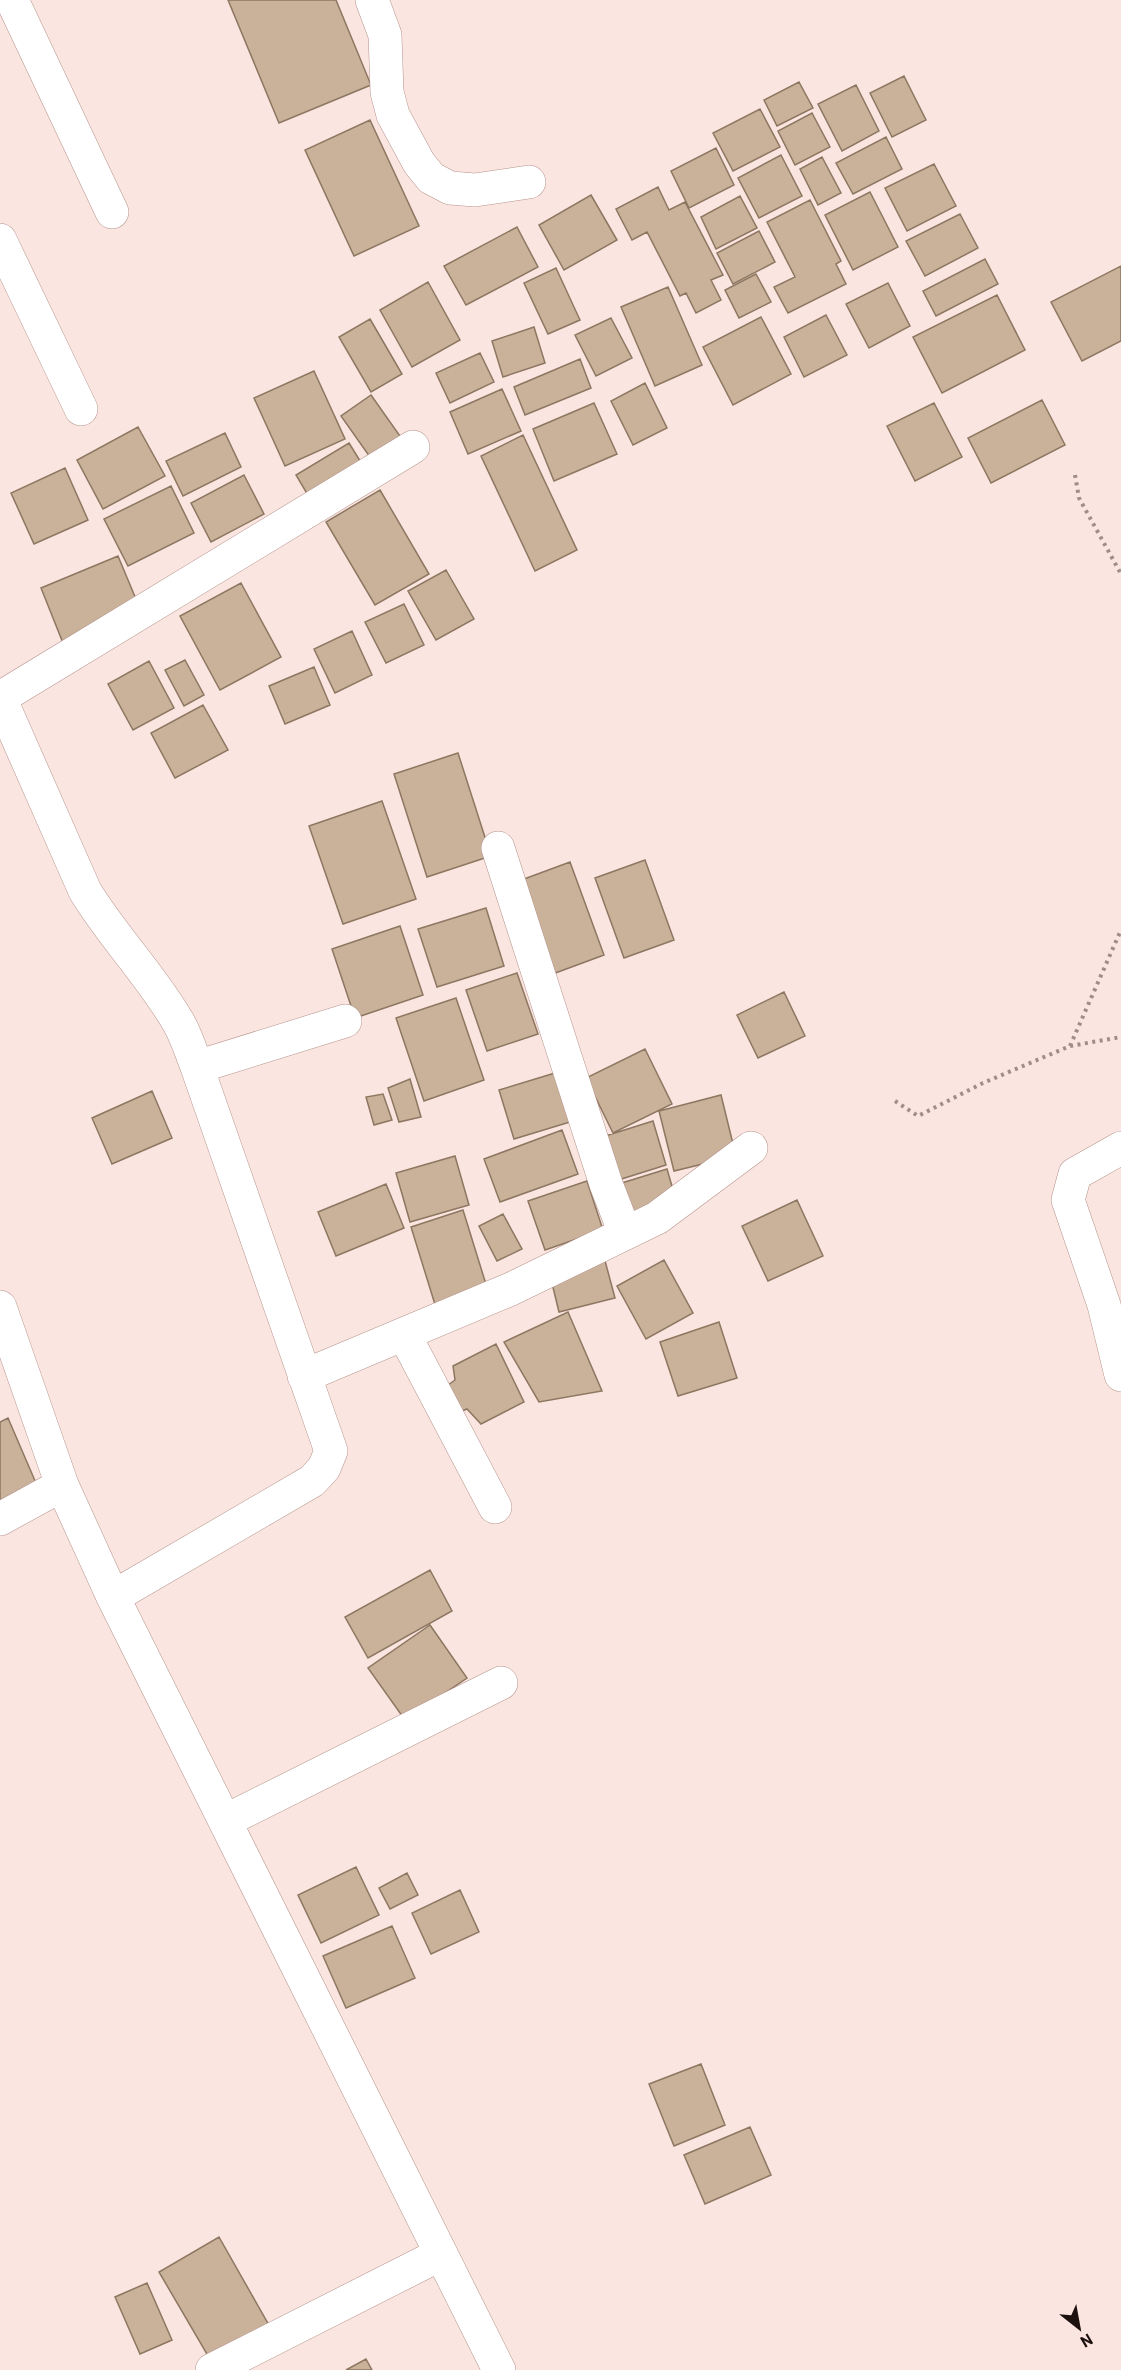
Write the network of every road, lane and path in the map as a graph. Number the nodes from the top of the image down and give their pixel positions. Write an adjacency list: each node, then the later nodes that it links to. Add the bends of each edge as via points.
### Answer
1 (12, 0): 4 (street)
2 (372, 0): 3 (street, via 385,35 387,92 393,116 431,178 450,188 476,190)
3 (529, 182)
4 (112, 212)
5 (0, 240): 6 (street)
6 (81, 409)
7 (413, 447): 10 (street)
8 (1075, 475): 9 (path, via 1079,498)
9 (1121, 574)
10 (0, 698): 16 (street, via 85,891 102,920 159,991 179,1023)
11 (498, 848): 20 (street)
12 (1121, 930): 15 (path)
13 (345, 1022): 16 (street)
14 (1121, 1037): 15 (path)
15 (1070, 1046): 17 (path, via 918,1116)
16 (197, 1068): 24 (street)
17 (895, 1101)
18 (751, 1148): 20 (street, via 657,1218)
19 (1121, 1148): 23 (street, via 1075,1174 1068,1200 1104,1305)
20 (625, 1233): 22 (street, via 511,1289)
21 (0, 1307): 25 (street)
22 (404, 1334): 24 (street); 26 (street)
23 (1121, 1375)
24 (304, 1376): 28 (street, via 331,1451 324,1468 312,1481)
25 (62, 1485): 27 (street); 28 (street)
26 (495, 1507)
27 (0, 1519)
28 (113, 1597): 30 (street)
29 (501, 1683): 30 (street)
30 (225, 1821): 31 (street)
31 (441, 2254): 32 (street); 33 (street)
32 (212, 2370)
33 (499, 2370)

